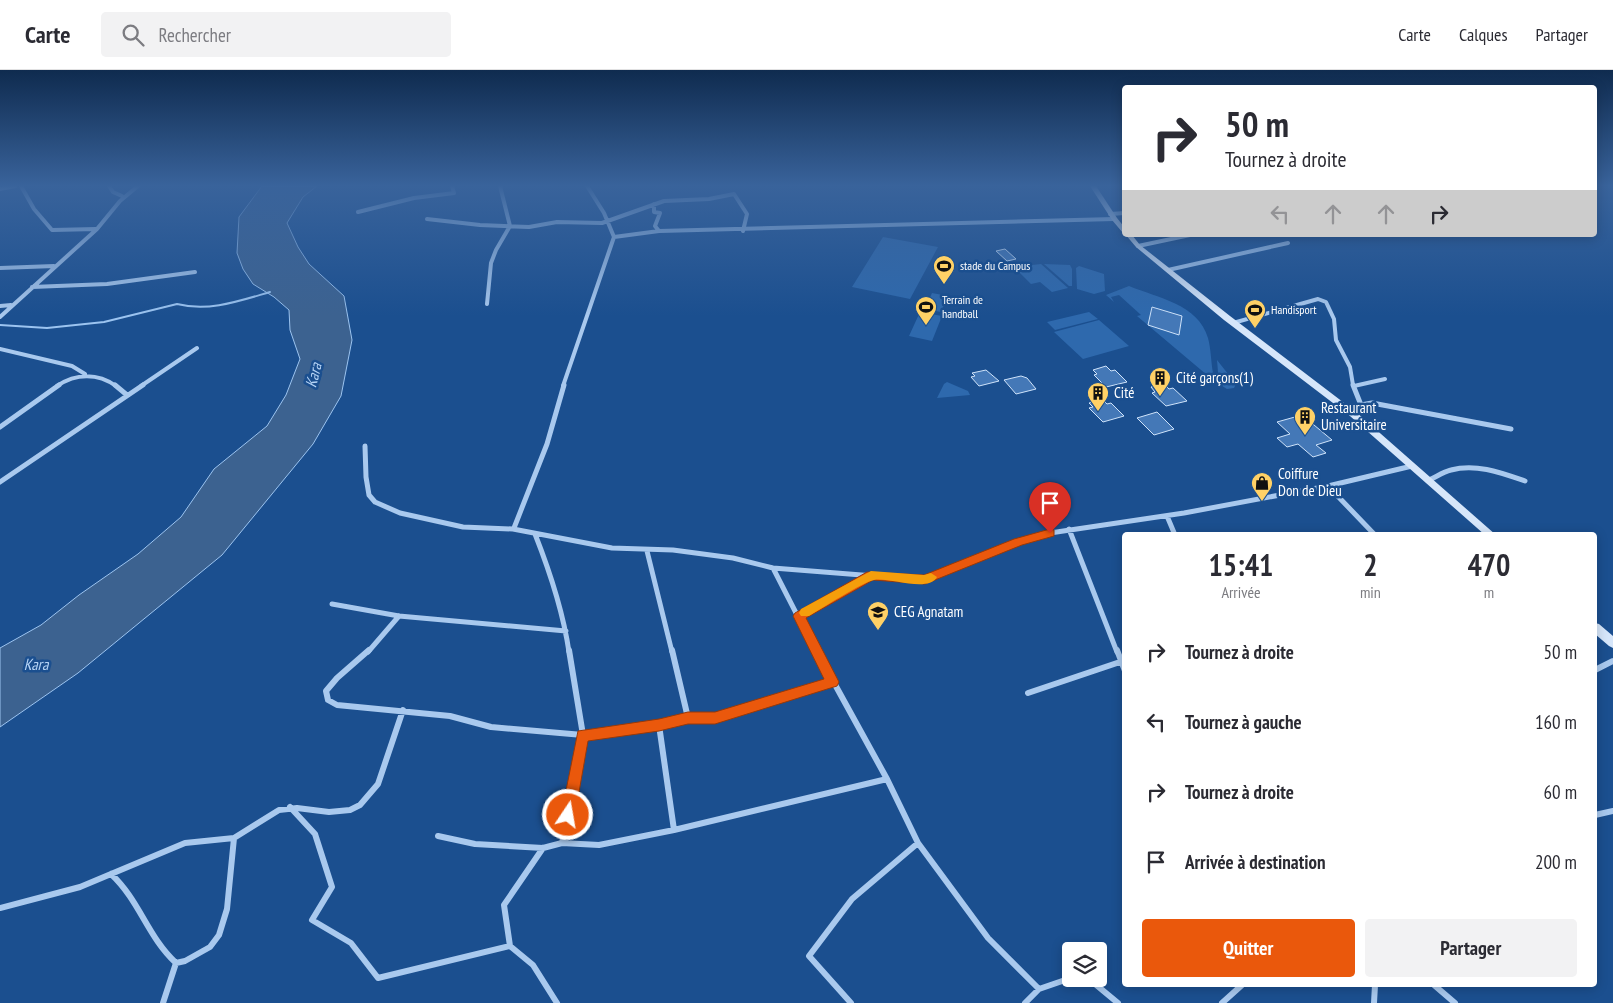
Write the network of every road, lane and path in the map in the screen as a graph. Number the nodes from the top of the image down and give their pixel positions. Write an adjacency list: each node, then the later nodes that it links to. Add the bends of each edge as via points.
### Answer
1 (97, 229): 14 (street)
2 (52, 230): 3 (street)
3 (73, 230)
4 (508, 230): 19 (street, via 488,271)
5 (610, 230): 9 (street)
6 (781, 230): 8 (street)
7 (659, 231): 8 (street); 9 (street)
8 (743, 231)
9 (614, 237): 42 (street, via 556,408 548,444)
10 (1130, 237): 13 (main road)
11 (1181, 237): 13 (street)
12 (1288, 243): 16 (street)
13 (1138, 246): 16 (main road)
14 (54, 266): 15 (street); 18 (street)
15 (0, 268)
16 (1168, 270): 23 (main road)
17 (195, 272): 18 (street, via 107,284)
18 (32, 287): 20 (street)
19 (488, 304)
20 (11, 305): 21 (street); 22 (street)
21 (0, 306)
22 (0, 317)
23 (1234, 323): 28 (street, via 1318,299 1326,302 1334,320 1336,340 1350,366); 31 (main road)
24 (196, 348): 29 (street)
25 (0, 349): 26 (street, via 72,366)
26 (86, 374): 29 (street, via 115,384); 32 (street, via 66,380)
27 (1385, 379): 28 (street)
28 (1353, 386): 30 (street)
29 (127, 395): 37 (street)
30 (1361, 405): 31 (street); 33 (street, via 1372,403)
31 (1353, 414): 35 (main road)
32 (0, 427)
33 (1511, 429)
34 (365, 446): 42 (street, via 369,496 377,504 400,514 472,528)
35 (1413, 466): 36 (main road); 39 (street)
36 (1429, 480): 38 (street, via 1455,468 1478,468); 47 (main road)
37 (0, 482)
38 (1524, 482)
39 (1328, 486): 40 (street); 41 (street)
40 (1167, 516): 43 (street); 44 (street)
41 (1366, 527): 45 (street); 46 (street)
42 (514, 528): 48 (street)
43 (1069, 529): 51 (street, via 1018,542 925,580); 59 (street)
44 (1174, 532)
45 (1365, 532)
46 (1372, 532)
47 (1489, 532)
48 (535, 534): 49 (street); 56 (street)
49 (647, 551): 50 (street, via 682,551); 65 (street)
50 (773, 568): 51 (street); 54 (street)
51 (871, 575): 54 (street)
52 (332, 604): 53 (street)
53 (398, 616): 56 (street); 64 (street, via 368,652 326,691 328,700 337,705)
54 (799, 616): 62 (street)
55 (1597, 629): 57 (main road)
56 (566, 631): 67 (street)
57 (1613, 643)
58 (1613, 661): 61 (street)
59 (1120, 662): 60 (street); 63 (street)
60 (1122, 666)
61 (1597, 669)
62 (832, 682): 65 (street, via 715,718); 68 (street)
63 (1028, 693)
64 (403, 710): 67 (street, via 450,716 491,727); 69 (street, via 394,725 381,779 358,806 322,813)
65 (688, 718): 66 (street)
66 (659, 725): 67 (street); 72 (street)
67 (582, 735): 75 (street)
68 (886, 779): 72 (street); 76 (street)
69 (290, 807): 74 (street, via 280,809); 80 (street, via 315,834 332,887 312,920 353,942 378,978)
70 (1613, 812): 71 (street)
71 (1597, 815)
72 (674, 830): 75 (street, via 599,845)
73 (438, 836): 77 (street, via 476,844)
74 (234, 838): 78 (street, via 187,842); 81 (street, via 228,906 219,936 212,946 185,962)
75 (562, 843): 77 (street)
76 (918, 843): 87 (street, via 988,938); 90 (street, via 852,899 809,956)
77 (543, 848): 80 (street, via 504,905)
78 (111, 874): 79 (street, via 92,883); 81 (street, via 126,888 160,948)
79 (0, 908)
80 (510, 946): 89 (street, via 533,964)
81 (176, 963): 88 (street)
82 (1062, 981): 87 (street)
83 (1099, 987): 92 (street)
84 (1240, 987): 93 (street)
85 (1375, 987): 94 (street)
86 (1436, 987): 95 (street)
87 (1039, 989): 91 (street)
88 (163, 1003)
89 (556, 1003)
90 (851, 1003)
91 (1025, 1003)
92 (1118, 1003)
93 (1222, 1003)
94 (1374, 1003)
95 (1455, 1003)

